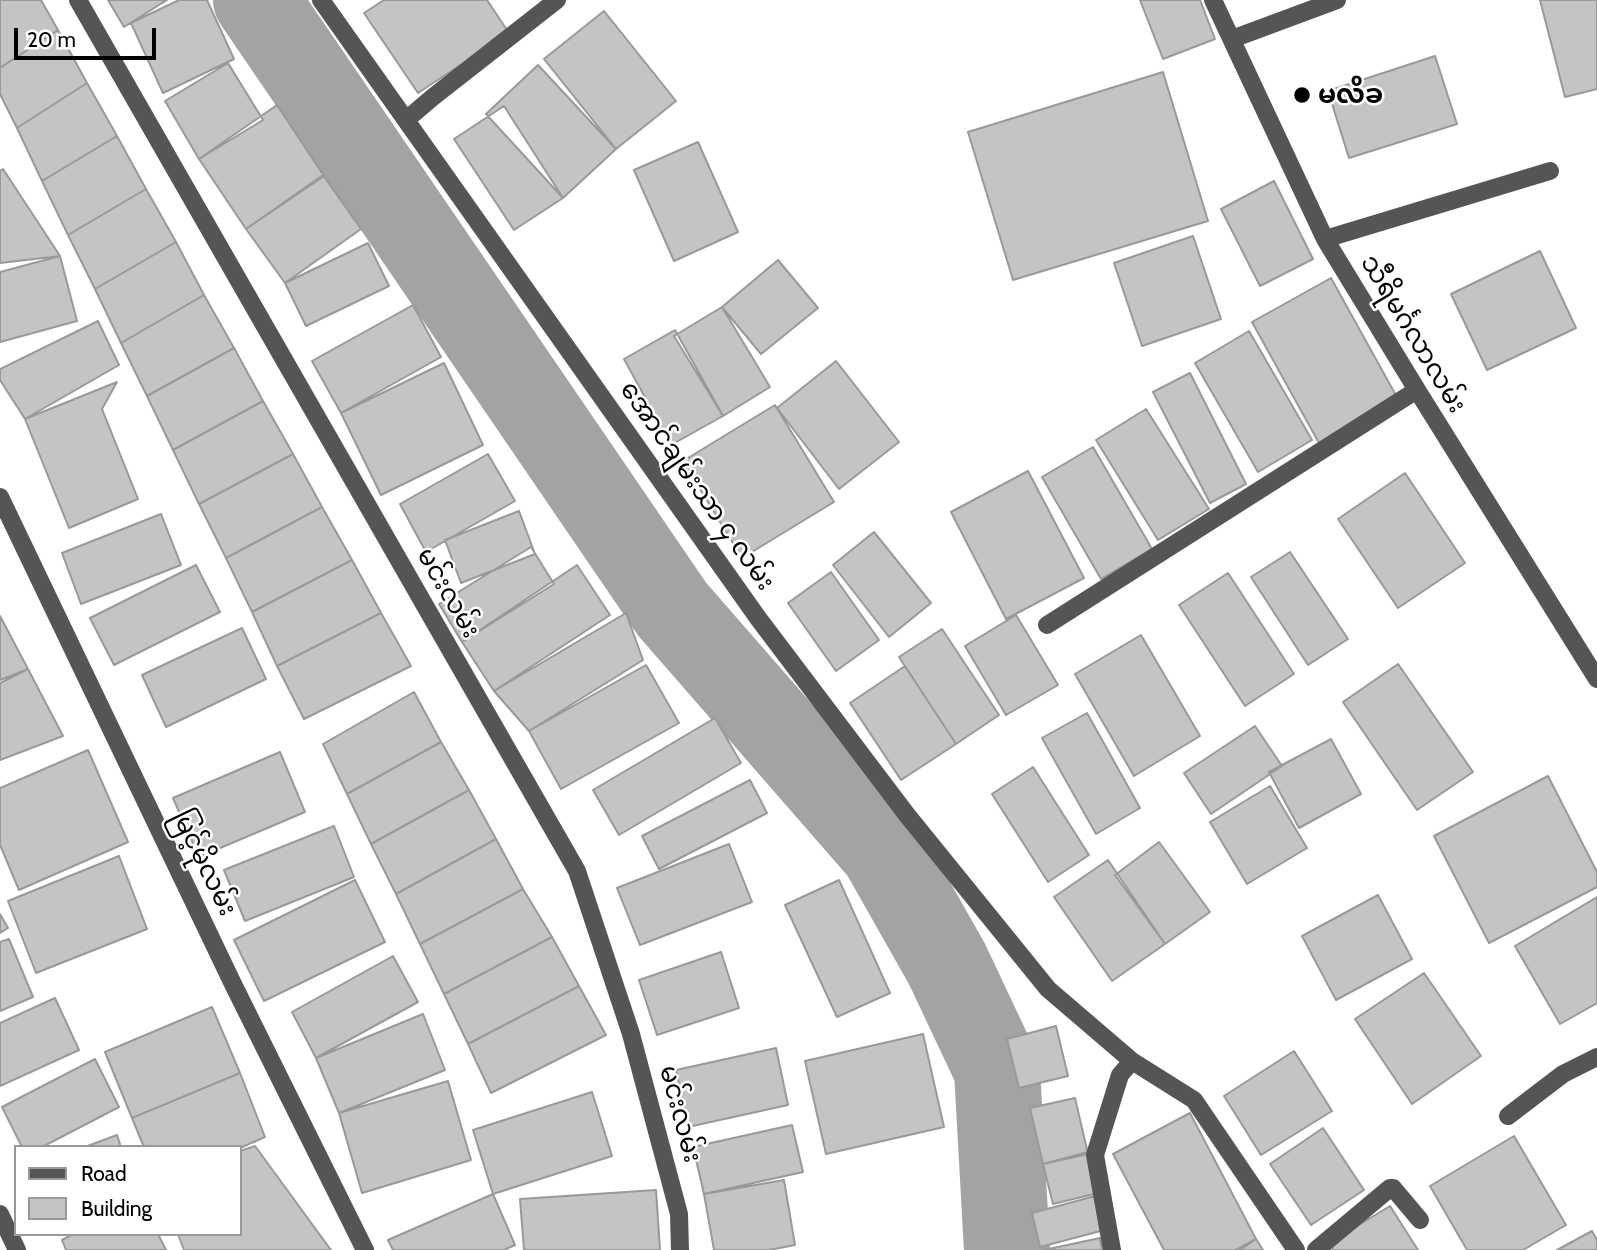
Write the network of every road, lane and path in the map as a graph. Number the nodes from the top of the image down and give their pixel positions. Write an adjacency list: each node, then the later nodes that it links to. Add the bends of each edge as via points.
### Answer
1 (78, 0): 21 (street, မင်းလမ်း, via 577,871 631,1034 679,1214)
2 (321, 0): 7 (street, အောင်ချမ်းသာ ၄ လမ်း)
3 (557, 0): 7 (street)
4 (1213, 0): 6 (street, သီရိမင်္ဂလာလမ်း)
5 (1337, 0): 6 (street)
6 (1232, 39): 9 (street, သီရိမင်္ဂလာလမ်း)
7 (406, 120): 15 (street, အောင်ချမ်းသာ ၄ လမ်း, via 758,618 907,815 1048,989)
8 (1550, 172): 9 (street)
9 (1325, 239): 10 (street, သီရိမင်္ဂလာလမ်း)
10 (1417, 390): 12 (street); 13 (street, သီရိမင်္ဂလာလမ်း)
11 (0, 497): 20 (street, မြင့်မိုလမ်း)
12 (1046, 625)
13 (1597, 679)
14 (1597, 1057): 16 (street, via 1563,1073)
15 (1132, 1061): 22 (street, via 1120,1075 1095,1155); 23 (street, အောင်ချမ်းသာ ၄ လမ်း, via 1194,1100)
16 (1508, 1116)
17 (0, 1214): 19 (street)
18 (1420, 1220): 24 (street, via 1390,1188)
19 (17, 1250)
20 (365, 1250)
21 (680, 1250)
22 (1112, 1250)
23 (1296, 1250)
24 (1316, 1250)

